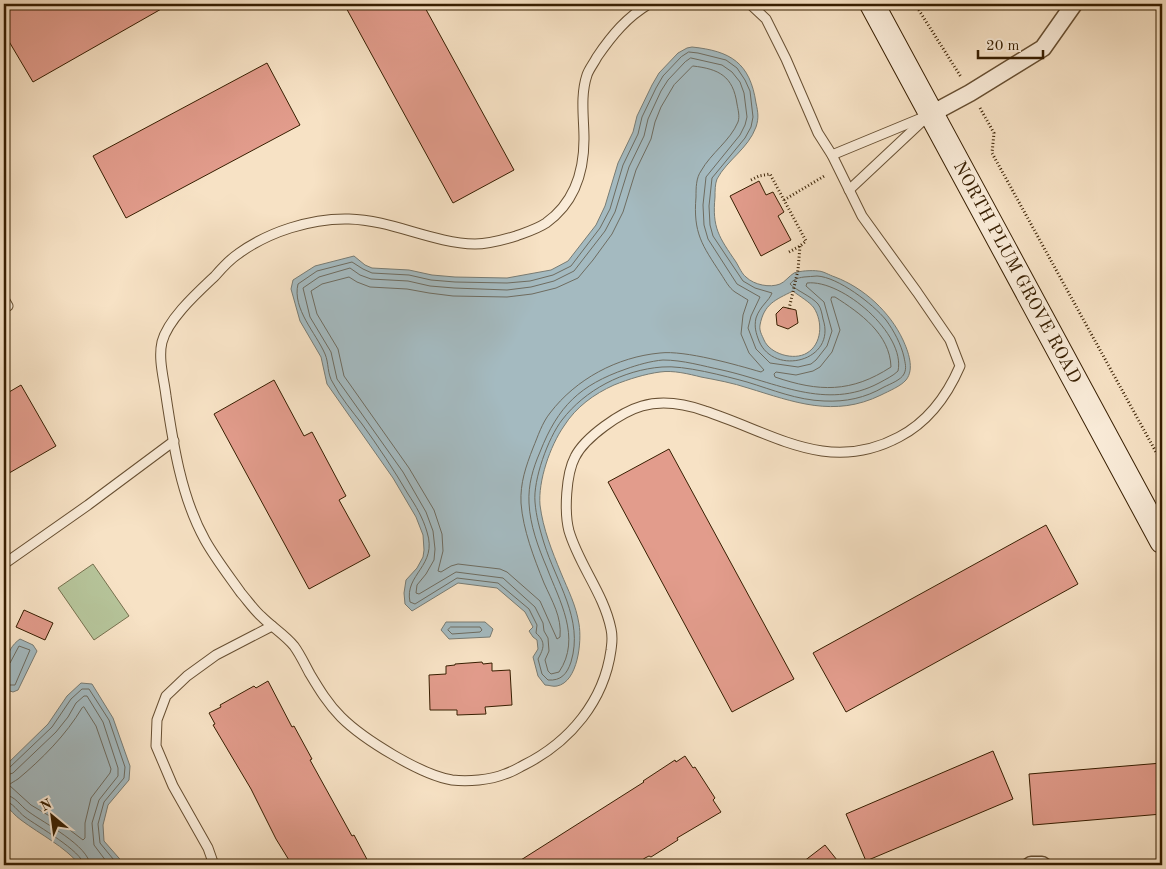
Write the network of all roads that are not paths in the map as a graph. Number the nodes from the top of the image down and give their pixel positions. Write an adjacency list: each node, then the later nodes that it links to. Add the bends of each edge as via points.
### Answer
1 (649, 4): 8 (lane, via 617,29 588,72 583,98 581,170 576,189 565,206 549,221 532,231 479,244 453,242 372,222 350,219 317,221 262,239 235,256 199,291 163,337 161,354)
2 (750, 4): 6 (lane, via 766,19 818,133)
3 (872, 4): 5 (street, NORTH PLUM GROVE ROAD)
4 (1074, 4): 5 (street, via 1043,48)
5 (931, 114): 6 (lane); 7 (lane); 9 (street, NORTH PLUM GROVE ROAD)
6 (832, 155): 7 (lane)
7 (849, 190): 11 (lane, via 862,216 950,340 960,366 950,387 916,428 866,452 824,452 689,406 667,403 641,406 604,426 575,456 566,507 570,533 613,634 610,659 599,693 584,718 561,740 535,759 504,775 452,780 427,771 402,759 345,721 328,702 292,644)
8 (174, 441): 10 (lane); 11 (lane, via 193,516 207,543 246,599)
9 (1162, 541)
10 (4, 564)
11 (272, 626): 12 (lane, via 216,656 187,676 166,696 157,720 156,746)
12 (214, 865)
13 (1031, 865): 14 (street)
14 (1042, 865)

